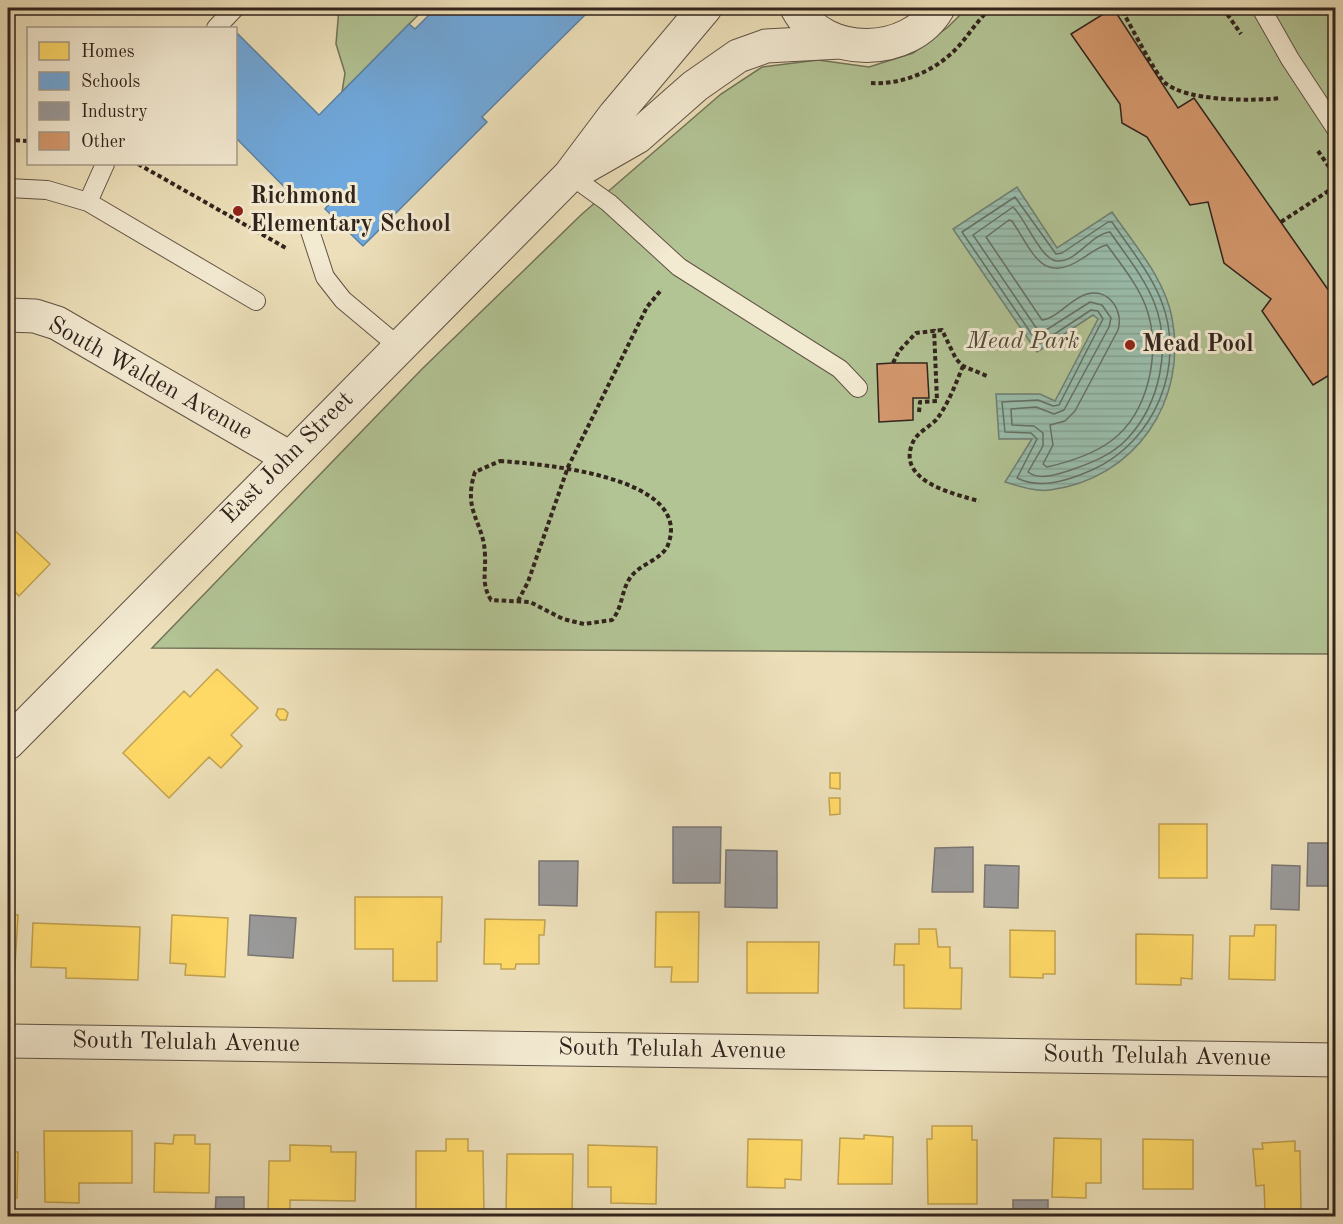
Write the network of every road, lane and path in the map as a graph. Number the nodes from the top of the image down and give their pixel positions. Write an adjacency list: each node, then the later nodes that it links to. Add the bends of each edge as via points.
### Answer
1 (235, 8): 7 (lane)
2 (705, 8): 15 (street, East John Street)
3 (797, 8): 8 (street, via 817,30)
4 (1149, 8): 9 (path, via 1124,14 1164,82 1187,92 1230,100)
5 (1261, 8): 10 (lane)
6 (938, 9): 8 (street, via 916,31 892,43 866,47)
7 (217, 27)
8 (840, 42): 15 (street, East John Street, via 766,46 738,56 695,86 637,136)
9 (1282, 97)
10 (1335, 129)
11 (8, 140): 12 (path)
12 (27, 141)
13 (105, 165): 18 (lane)
14 (140, 165): 20 (path, via 290,249)
15 (570, 175): 21 (lane, via 609,202); 25 (street, East John Street)
16 (1335, 186): 19 (path)
17 (8, 188): 18 (lane, via 46,190)
18 (88, 202): 22 (lane)
19 (1281, 222)
20 (309, 231): 25 (lane, via 325,277 343,300)
21 (679, 267): 29 (lane, via 840,369); 32 (path, via 647,307)
22 (256, 301)
23 (8, 315): 31 (street, South Walden Avenue, via 35,316 57,323)
24 (934, 329): 26 (path, via 916,333); 27 (path, via 947,336); 30 (path, via 937,401 920,402)
25 (398, 346): 31 (street, East John Street)
26 (893, 363)
27 (963, 366): 28 (path); 33 (path, via 936,419 913,441 910,456 915,471 927,483)
28 (987, 376)
29 (858, 388)
30 (920, 411)
31 (288, 457): 35 (street, East John Street)
32 (568, 467): 34 (path, via 528,582); 34 (path, via 500,461 475,472 470,507 485,554 485,591 491,600); 34 (path, via 613,479 658,503 669,517 671,534 667,548 630,576 619,612 612,620 584,624)
33 (979, 501)
34 (518, 600)
35 (8, 743)
36 (8, 1041): 37 (street, South Telulah Avenue)
37 (1335, 1060)

